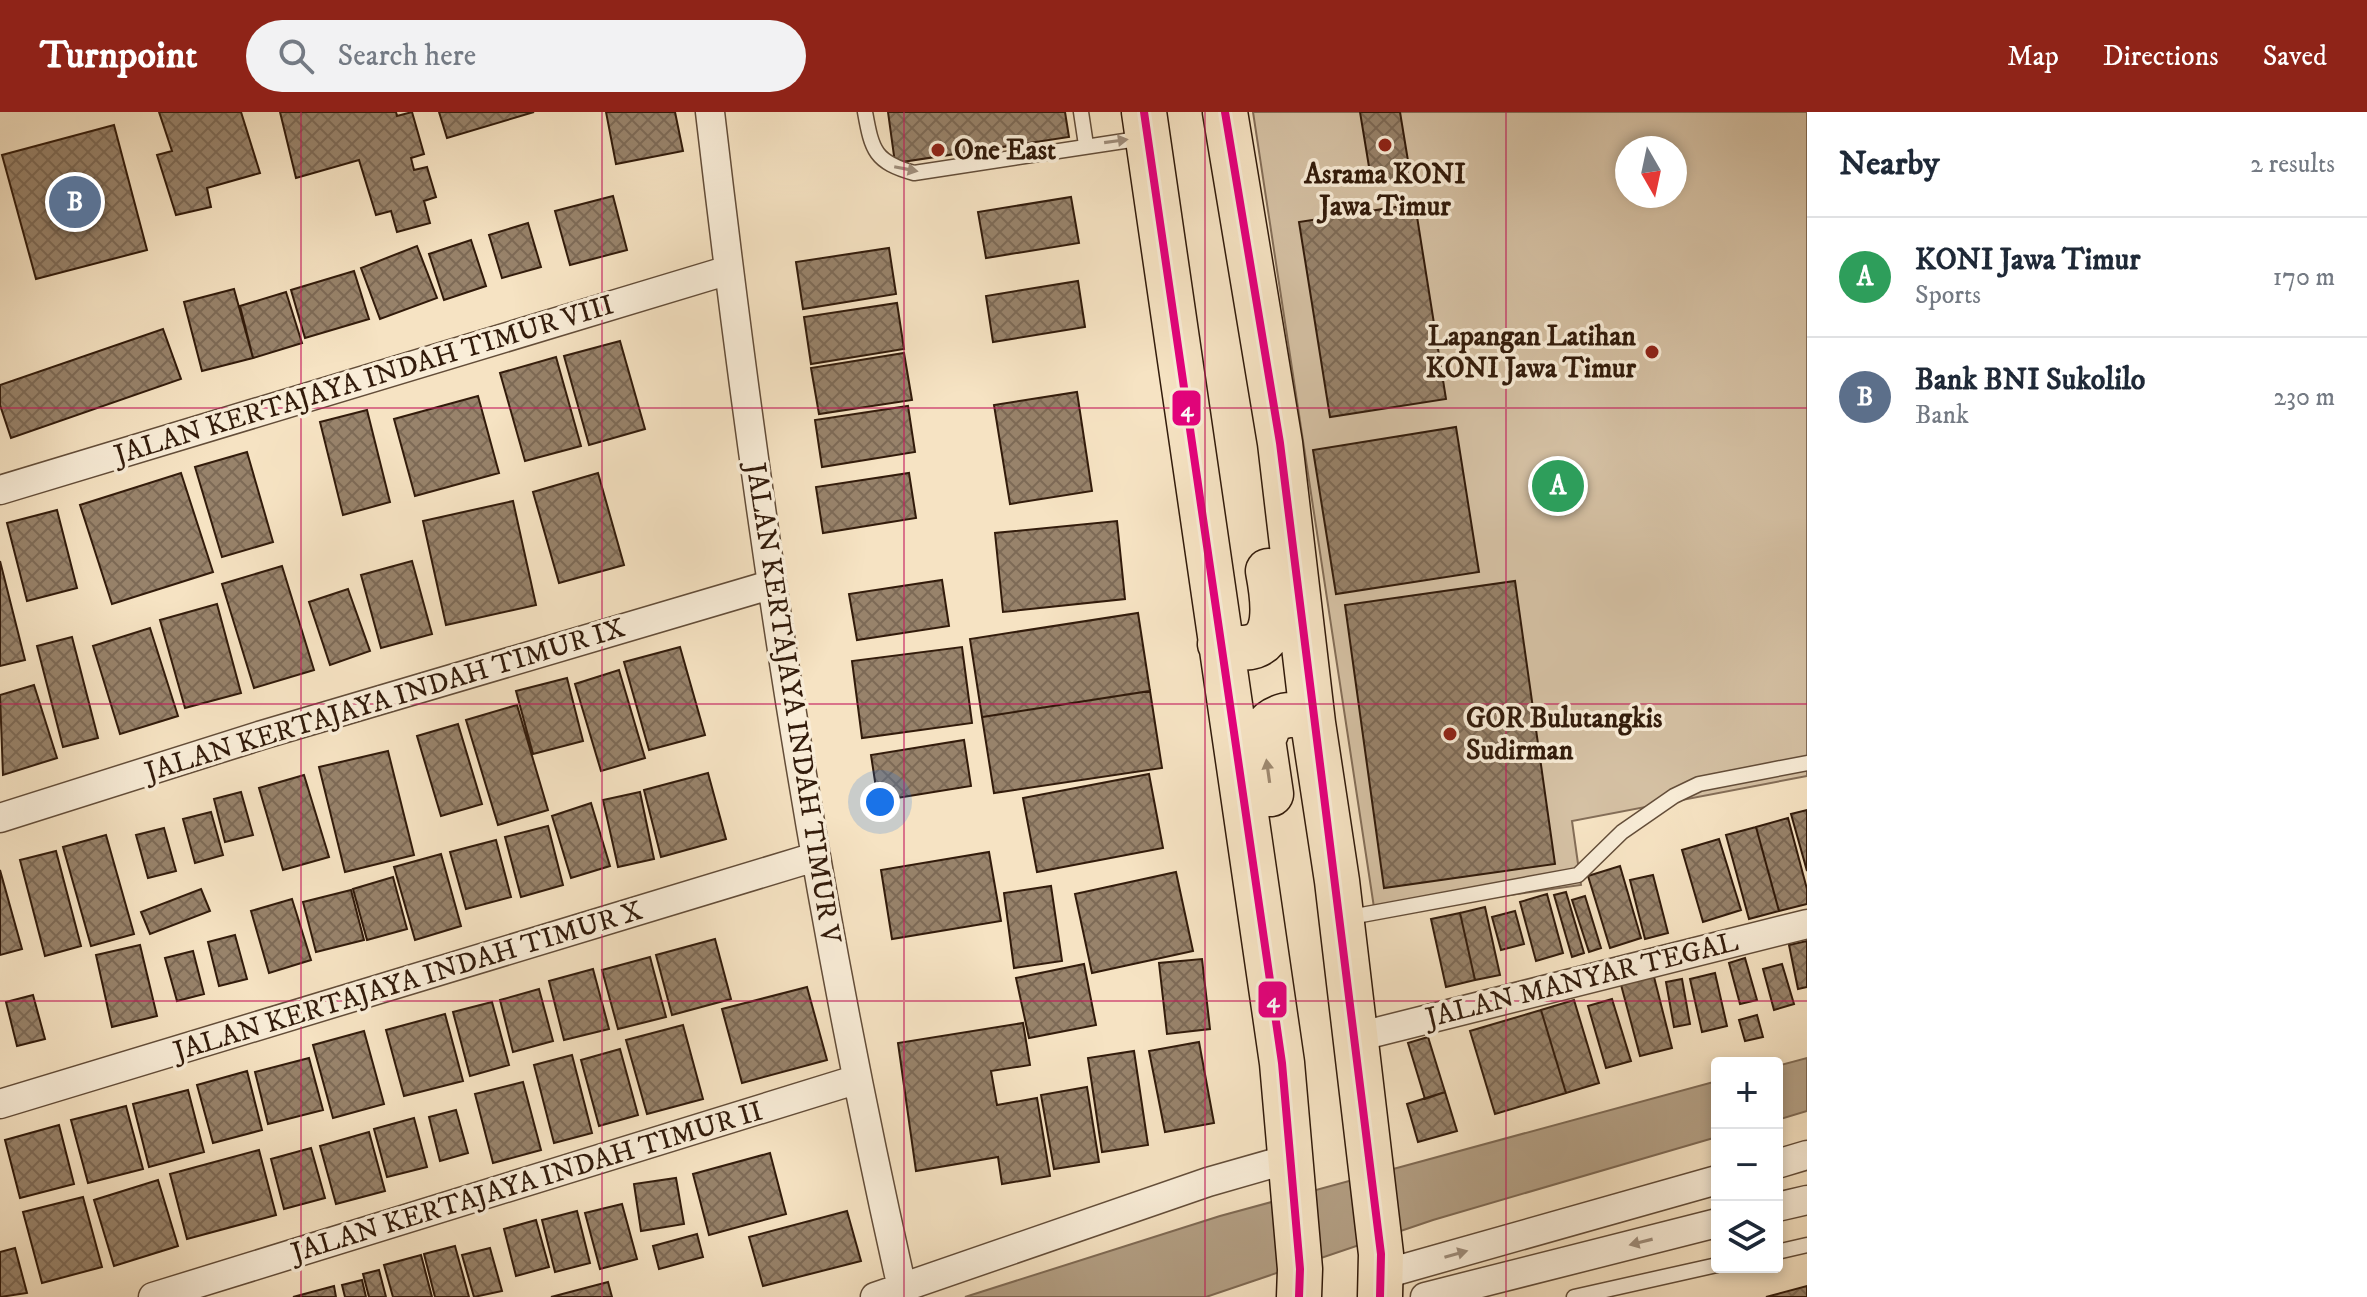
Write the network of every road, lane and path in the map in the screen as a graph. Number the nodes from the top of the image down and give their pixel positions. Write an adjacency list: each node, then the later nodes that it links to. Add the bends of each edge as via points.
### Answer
1 (710, 112): 7 (street, JALAN KERTAJAYA INDAH TIMUR V)
2 (865, 112): 6 (lane, one-way to 6, via 870,141 887,165 914,173)
3 (1081, 112): 6 (lane)
4 (1225, 112): 8 (main road)
5 (1145, 125): 6 (lane, one-way to 5); 11 (main road)
6 (1086, 145)
7 (729, 270): 9 (street, JALAN KERTAJAYA INDAH TIMUR VIII); 10 (street, JALAN KERTAJAYA INDAH TIMUR V)
8 (1280, 443): 11 (main road, via 1260,477 1257,495 1274,600 1270,632 1246,649); 12 (main road)
9 (0, 490)
10 (770, 585): 14 (street, JALAN KERTAJAYA INDAH TIMUR IX); 15 (street, JALAN KERTAJAYA INDAH TIMUR V)
11 (1220, 644): 18 (main road)
12 (1313, 723): 16 (main road); 18 (main road, one-way to 12, via 1285,937 1285,890 1263,740 1276,719 1302,716)
13 (1807, 763): 16 (lane, via 1699,784 1674,796 1622,832 1578,875)
14 (0, 818)
15 (815, 857): 20 (street, JALAN KERTAJAYA INDAH TIMUR V); 21 (street, JALAN KERTAJAYA INDAH TIMUR X)
16 (1340, 919): 19 (main road)
17 (1807, 924): 19 (street, JALAN MANYAR TEGAL)
18 (1271, 986): 24 (main road)
19 (1357, 1037): 32 (main road)
20 (855, 1080): 34 (street, JALAN KERTAJAYA INDAH TIMUR V); 35 (street, JALAN KERTAJAYA INDAH TIMUR II)
21 (0, 1104)
22 (1807, 1155): 23 (street)
23 (1783, 1162)
24 (1292, 1168): 33 (main road); 34 (street, via 1208,1182)
25 (1711, 1182): 32 (street, one-way to 25)
26 (1807, 1200): 27 (street)
27 (1783, 1206)
28 (1711, 1225): 37 (street, one-way to 37)
29 (1807, 1245): 30 (lane)
30 (1783, 1251)
31 (1711, 1266): 38 (lane)
32 (1380, 1275)
33 (1300, 1283)
34 (902, 1288): 36 (street)
35 (153, 1297)
36 (875, 1297)
37 (1425, 1297)
38 (1574, 1297)

